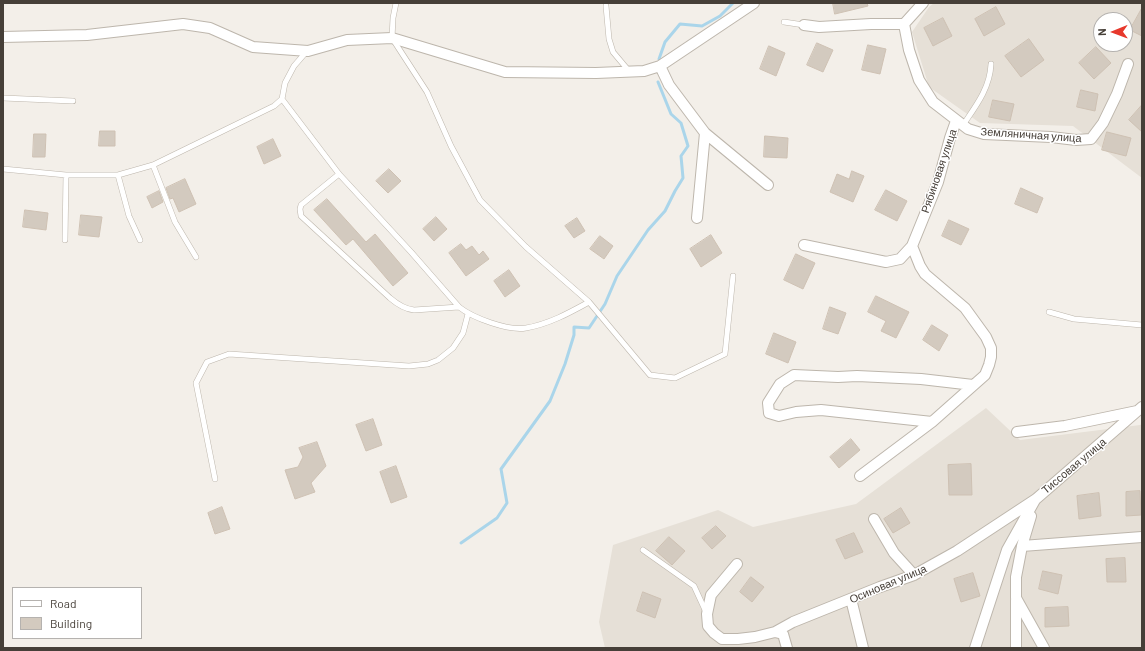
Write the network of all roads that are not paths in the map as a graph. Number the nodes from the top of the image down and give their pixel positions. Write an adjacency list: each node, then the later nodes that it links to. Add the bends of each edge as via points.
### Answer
1 (396, 3): 9 (lane, via 392,18)
2 (754, 3): 13 (street)
3 (923, 3): 6 (street)
4 (606, 6): 14 (lane, via 613,52)
5 (784, 22): 7 (lane)
6 (904, 24): 7 (street, via 819,27); 18 (street, Земляничная улица, via 918,80 933,102)
7 (804, 25)
8 (3, 37): 10 (street, via 87,35 183,24 210,28 252,47)
9 (392, 38): 10 (street, via 347,40); 14 (street, via 505,72); 33 (lane, via 427,92 451,146 480,200 526,247)
10 (308, 51): 16 (lane, via 294,66 285,82)
11 (991, 64): 18 (lane, via 991,75 984,93)
12 (1128, 64): 18 (street, Земляничная улица, via 1103,123 1091,139 984,134 968,129)
13 (660, 66): 14 (street, via 644,71); 19 (street, via 669,85)
14 (629, 71)
15 (3, 98): 17 (lane)
16 (282, 99): 20 (lane, via 274,106); 22 (lane)
17 (73, 101)
18 (960, 123): 30 (street, Рябиновая улица, via 950,138 938,182)
19 (705, 133): 25 (street); 26 (street)
20 (152, 165): 24 (lane); 31 (lane, via 174,222)
21 (3, 169): 23 (lane)
22 (339, 174): 34 (lane); 34 (lane, via 301,205 301,216 398,305 414,310)
23 (66, 175): 24 (lane); 27 (lane)
24 (118, 175): 28 (lane, via 129,216)
25 (768, 185)
26 (697, 218)
27 (65, 240)
28 (140, 240)
29 (804, 245): 30 (street, Рябиновая улица, via 886,262 900,260)
30 (912, 246): 38 (street, via 926,274 964,308 986,337 991,348 989,365 984,375)
31 (196, 257)
32 (732, 276): 33 (lane, via 726,354 675,378 650,374)
33 (589, 302): 36 (lane, via 559,318 525,328 497,325)
34 (459, 307): 36 (lane)
35 (1049, 312): 37 (lane, via 1074,319)
36 (468, 314): 43 (lane, via 463,332 453,348 438,360 428,364 409,366 229,354 207,362 196,383)
37 (1142, 325)
38 (973, 385): 40 (street); 40 (street, via 921,379 794,375 780,384 768,403 768,413 779,416 821,410)
39 (1140, 409): 41 (street, via 1065,426); 44 (street, Тиссовая улица)
40 (932, 422): 42 (street)
41 (1018, 432)
42 (860, 476)
43 (215, 479)
44 (1036, 498): 47 (street, Тиссовая улица); 50 (street, Осиновая улица, via 957,551); 57 (street, via 1007,550)
45 (874, 519): 50 (street, via 894,553)
46 (1142, 537): 47 (street)
47 (1022, 546): 51 (street, Тиссовая улица, via 1016,577)
48 (643, 550): 53 (lane, via 694,586)
49 (737, 564): 53 (street, via 711,595)
50 (914, 575): 52 (street, Осиновая улица)
51 (1016, 598): 58 (street); 59 (street, Тиссовая улица)
52 (851, 599): 54 (street, Осиновая улица); 56 (street)
53 (707, 614): 54 (street, Осиновая улица, via 708,626 722,639 755,637)
54 (774, 632): 55 (street, via 783,634)
55 (787, 648)
56 (863, 648)
57 (975, 648)
58 (1016, 648)
59 (1044, 648)

